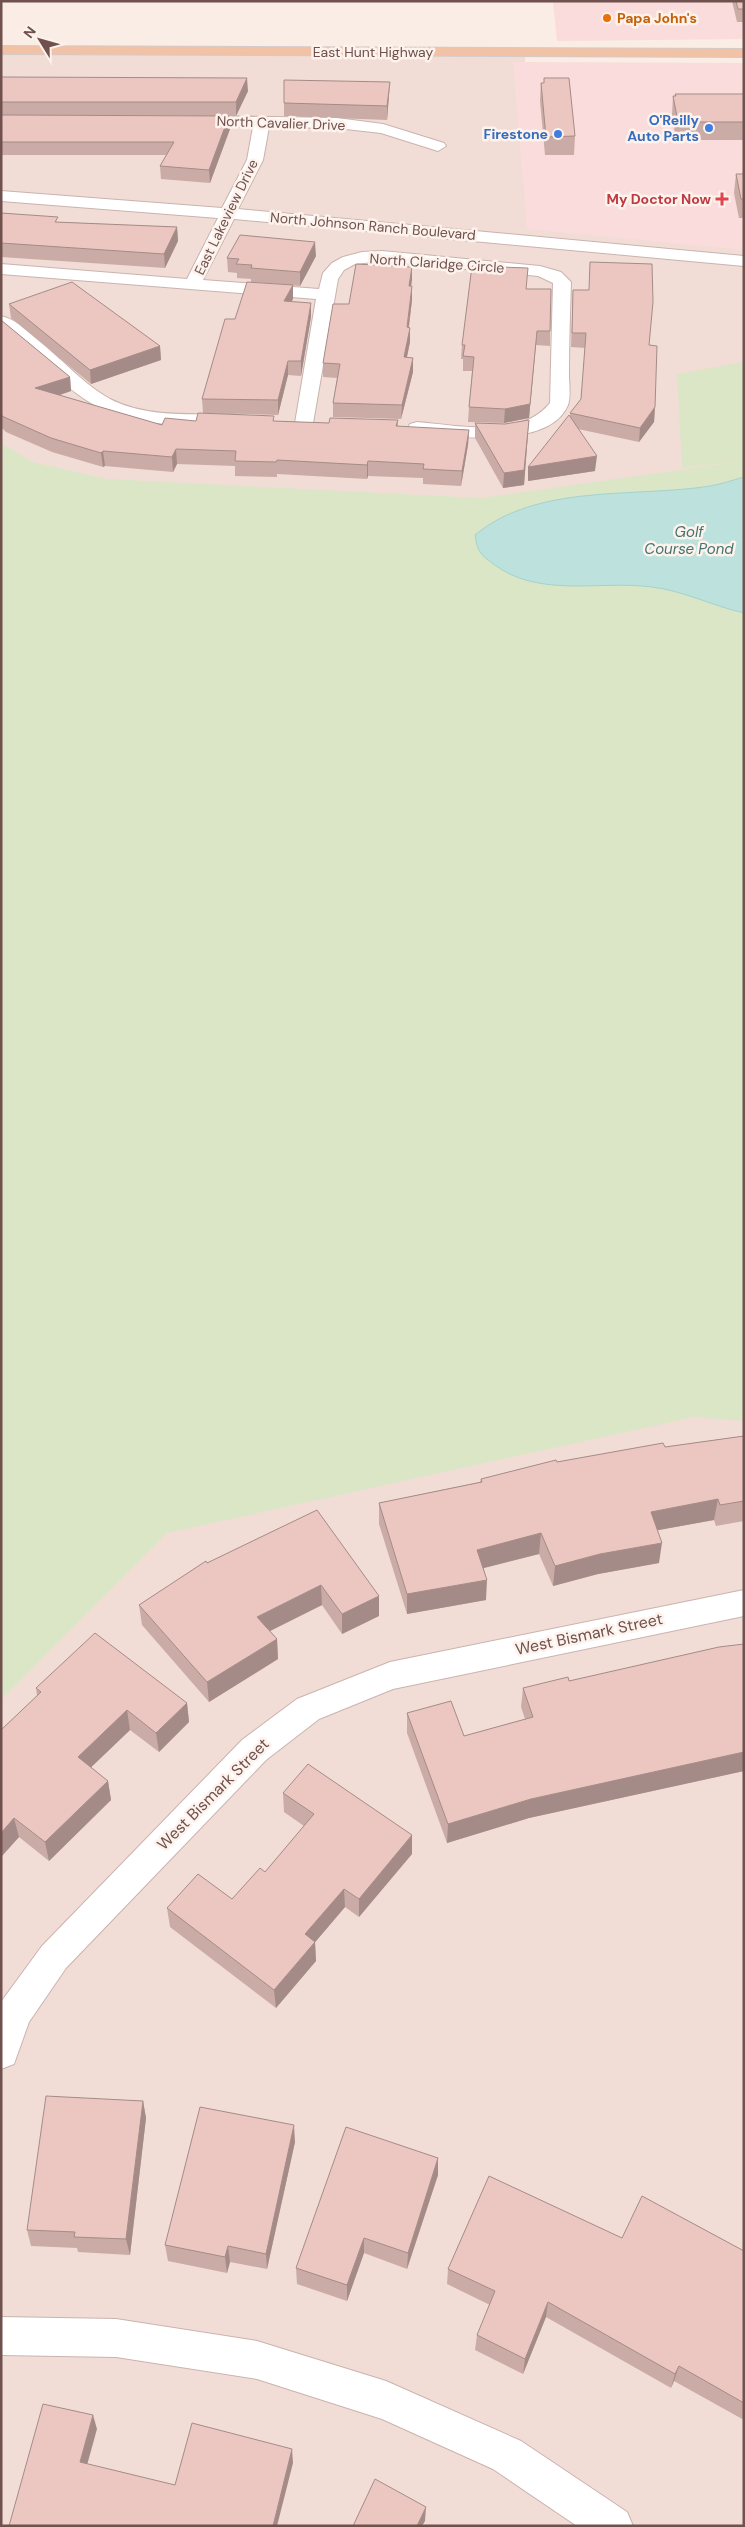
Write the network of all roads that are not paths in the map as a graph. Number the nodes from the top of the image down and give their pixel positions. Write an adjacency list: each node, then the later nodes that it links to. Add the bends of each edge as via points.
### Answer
1 (1, 50): 2 (main road, East Hunt Highway)
2 (744, 53)
3 (175, 121): 4 (street, North Cavalier Drive)
4 (262, 122): 5 (street, North Cavalier Drive, via 337,123 383,129); 7 (street, East Lakeview Drive, via 256,160)
5 (438, 146)
6 (1, 196): 7 (street, North Johnson Ranch Boulevard)
7 (228, 213): 8 (street, North Johnson Ranch Boulevard); 10 (street, East Lakeview Drive)
8 (744, 261)
9 (1, 269): 10 (street)
10 (193, 283): 11 (street)
11 (326, 295): 15 (street); 17 (street, North Claridge Circle, via 332,272 361,257 382,256 540,271 562,282 559,404 543,423 504,432)
12 (1, 321): 13 (street, via 91,395 109,405 168,418)
13 (255, 421)
14 (284, 422): 15 (street)
15 (304, 423): 16 (street)
16 (323, 424)
17 (399, 427)
18 (744, 1603): 19 (street, West Bismark Street, via 390,1676 308,1709 254,1750 54,1957 14,2014)
19 (1, 2052)
20 (1, 2336): 21 (street, via 116,2338 257,2360 386,2401 507,2455)
21 (613, 2526)

